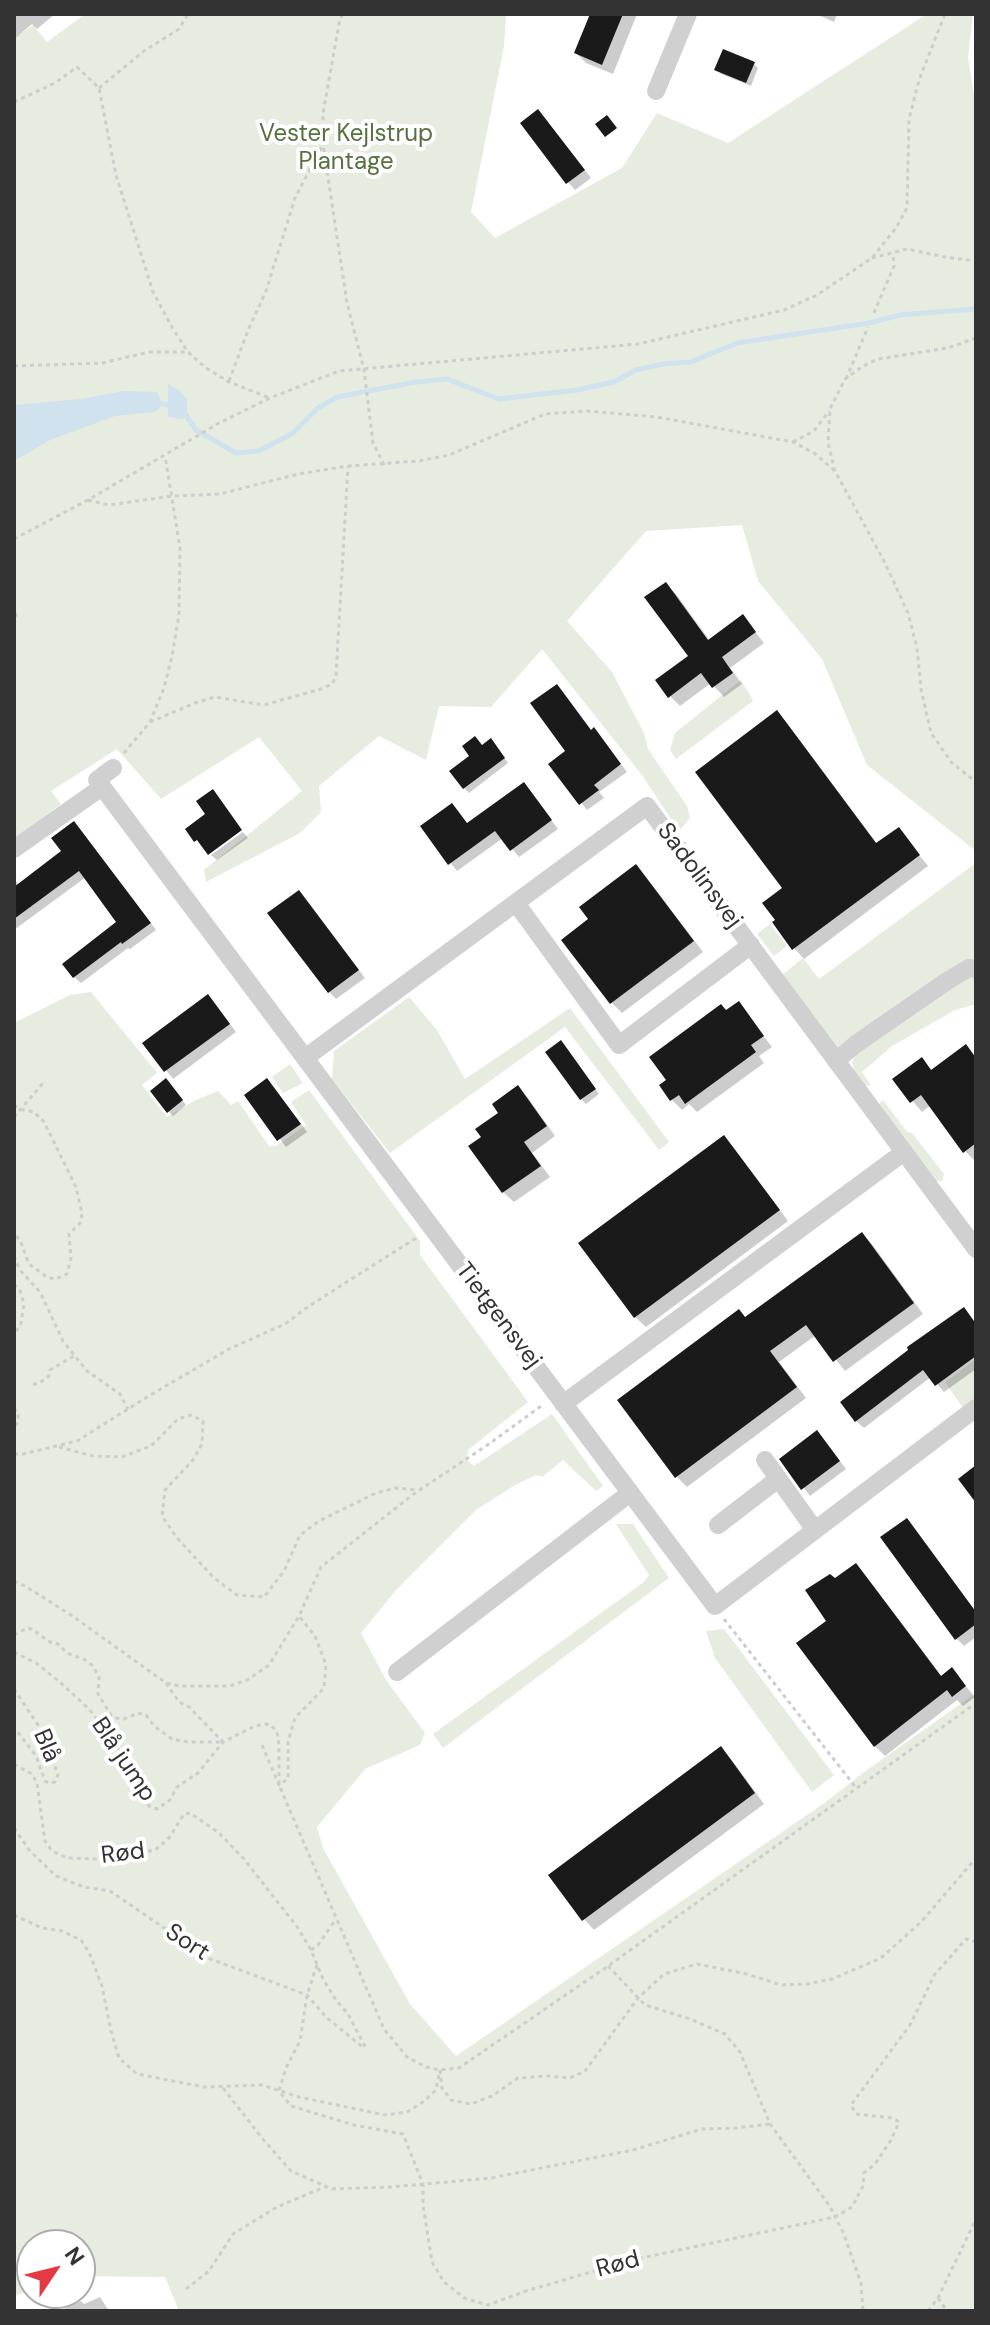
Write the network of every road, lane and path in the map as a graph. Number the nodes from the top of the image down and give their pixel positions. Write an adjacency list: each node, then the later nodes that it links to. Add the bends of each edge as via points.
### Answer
1 (188, 14): 5 (path, via 179,29)
2 (342, 14): 8 (path, via 323,113)
3 (688, 14): 6 (street)
4 (945, 14): 10 (path, via 909,119 907,208)
5 (99, 88): 7 (path, via 77,67); 15 (path, via 116,175 153,292)
6 (656, 91)
7 (14, 102)
8 (323, 144): 17 (path, via 347,303); 19 (path, via 295,198 266,291)
9 (893, 253): 10 (path); 11 (path, via 907,249); 12 (path, via 894,266)
10 (872, 258): 17 (path, via 784,310 638,344)
11 (976, 261)
12 (874, 313)
13 (868, 327): 18 (path)
14 (976, 338): 18 (path, via 878,359)
15 (188, 352): 16 (path, via 149,352 102,363); 19 (path)
16 (14, 366)
17 (364, 370): 20 (path, via 339,371); 24 (path, via 373,443)
18 (845, 379): 21 (path)
19 (229, 382): 20 (path)
20 (270, 398): 23 (path)
21 (830, 409): 22 (path, via 814,431); 26 (path, via 828,443)
22 (793, 442): 24 (path, via 657,417 587,411 545,414 449,455); 26 (path)
23 (165, 456): 27 (path); 28 (path)
24 (384, 465): 25 (path)
25 (348, 466): 27 (path, via 220,494); 32 (path, via 332,684 264,705 215,697)
26 (835, 471): 34 (path, via 908,613 931,733 952,763)
27 (172, 496): 28 (path, via 109,505); 32 (path, via 180,548 179,615 164,688)
28 (88, 500): 29 (path)
29 (14, 539)
30 (14, 605): 31 (path)
31 (14, 626)
32 (150, 722): 33 (path)
33 (113, 768): 35 (street, via 97,780)
34 (976, 782)
35 (102, 787): 36 (street); 40 (street, Tietgensvej)
36 (14, 849)
37 (516, 903): 38 (street, Sadolinsvej, via 647,806); 38 (street, via 619,1045); 40 (street, Sadolinsvej)
38 (751, 945): 41 (street, Sadolinsvej)
39 (976, 969): 41 (street, via 947,981)
40 (305, 1058): 47 (street, Tietgensvej)
41 (836, 1061): 46 (street, Sadolinsvej)
42 (43, 1083): 44 (path)
43 (14, 1105): 44 (path)
44 (20, 1109): 45 (path); 48 (path, via 34,1112 44,1122 76,1187 81,1222 69,1234 67,1274 55,1279 40,1273 29,1264)
45 (14, 1117)
46 (904, 1152): 49 (street, Sadolinsvej); 57 (street)
47 (432, 1228): 57 (street, Tietgensvej); 60 (path, via 285,1324 229,1349)
48 (14, 1234)
49 (976, 1249)
50 (14, 1256): 52 (path)
51 (14, 1268): 52 (path)
52 (20, 1270): 55 (path, via 40,1292)
53 (14, 1284): 54 (path, via 24,1304)
54 (14, 1335)
55 (75, 1355): 56 (path); 60 (path, via 87,1371 120,1394)
56 (33, 1384)
57 (560, 1399): 67 (street, Tietgensvej); 72 (path, via 415,1493 321,1567)
58 (14, 1408): 61 (path)
59 (976, 1408): 69 (street)
60 (128, 1409): 62 (path)
61 (14, 1427)
62 (59, 1447): 63 (path); 66 (path, via 122,1457 151,1446 178,1419 191,1415 203,1421 202,1444 165,1490 162,1516 214,1578 237,1595 264,1597 284,1571 300,1535 319,1521 376,1493)
63 (14, 1454)
64 (765, 1460): 65 (street)
65 (778, 1479): 68 (street); 69 (street)
66 (418, 1490)
67 (630, 1493): 71 (street, Tietgensvej); 75 (street)
68 (718, 1525)
69 (815, 1530): 71 (street)
70 (14, 1581): 76 (path)
71 (715, 1606): 84 (path)
72 (299, 1616): 76 (path, via 269,1665 247,1680 230,1686); 83 (path, via 315,1636 326,1665 324,1688 295,1718 288,1742 288,1779)
73 (14, 1635): 80 (path, via 32,1629 93,1666 98,1694 115,1718 138,1713 172,1739)
74 (14, 1652): 80 (path, Blå jump, via 36,1663 89,1709 139,1776 149,1806 157,1809 170,1800)
75 (397, 1672)
76 (166, 1683): 80 (path)
77 (14, 1689): 79 (path, Blå, via 42,1731 58,1775 55,1782 45,1781 36,1756)
78 (976, 1703): 84 (path)
79 (14, 1727)
80 (223, 1742): 83 (path, via 255,1726 271,1725 277,1732)
81 (262, 1745): 83 (path)
82 (14, 1764): 90 (path, Rød, via 37,1783 45,1841 52,1851 67,1858 95,1859 154,1851 190,1813 244,1859)
83 (279, 1785): 88 (path)
84 (857, 1789): 92 (path)
85 (14, 1828): 93 (path, Sort, via 56,1876 110,1891 208,1958)
86 (976, 1858): 94 (path, via 921,1922 881,1958 832,1979 781,1985 697,1964 664,1974)
87 (14, 1915): 96 (path, via 81,1940 102,1986 119,2058 137,2074)
88 (336, 1919): 90 (path); 95 (path, via 384,2029 407,2057)
89 (976, 1942): 101 (path, via 966,1939 935,1974 910,2025 851,2105 856,2114 899,2122 864,2173 852,2207)
90 (311, 1950): 91 (path)
91 (317, 1965): 93 (path); 93 (path, Sort, via 367,2050)
92 (608, 1966): 94 (path); 95 (path, via 459,2068)
93 (307, 1995): 97 (path, via 300,2041)
94 (638, 1998): 95 (path, via 585,2071 570,2078 518,2078 471,2104 451,2100 442,2088); 98 (path, via 725,2034 740,2052)
95 (440, 2070): 97 (path, via 436,2090 407,2112 385,2115)
96 (223, 2088): 97 (path, via 262,2085); 100 (path, via 291,2171)
97 (279, 2091): 99 (path, Rød, via 291,2106 403,2134)
98 (770, 2124): 99 (path, via 702,2129 618,2153 491,2178); 101 (path)
99 (423, 2184): 100 (path); 101 (path, Rød, via 432,2262 444,2282 464,2298 488,2305 632,2260)
100 (327, 2186): 103 (path, via 277,2207 233,2234 209,2271)
101 (835, 2217): 105 (path, via 861,2283)
102 (976, 2219): 104 (path)
103 (186, 2289)
104 (938, 2298): 106 (path); 107 (path)
105 (863, 2311)
106 (928, 2311)
107 (947, 2311)

